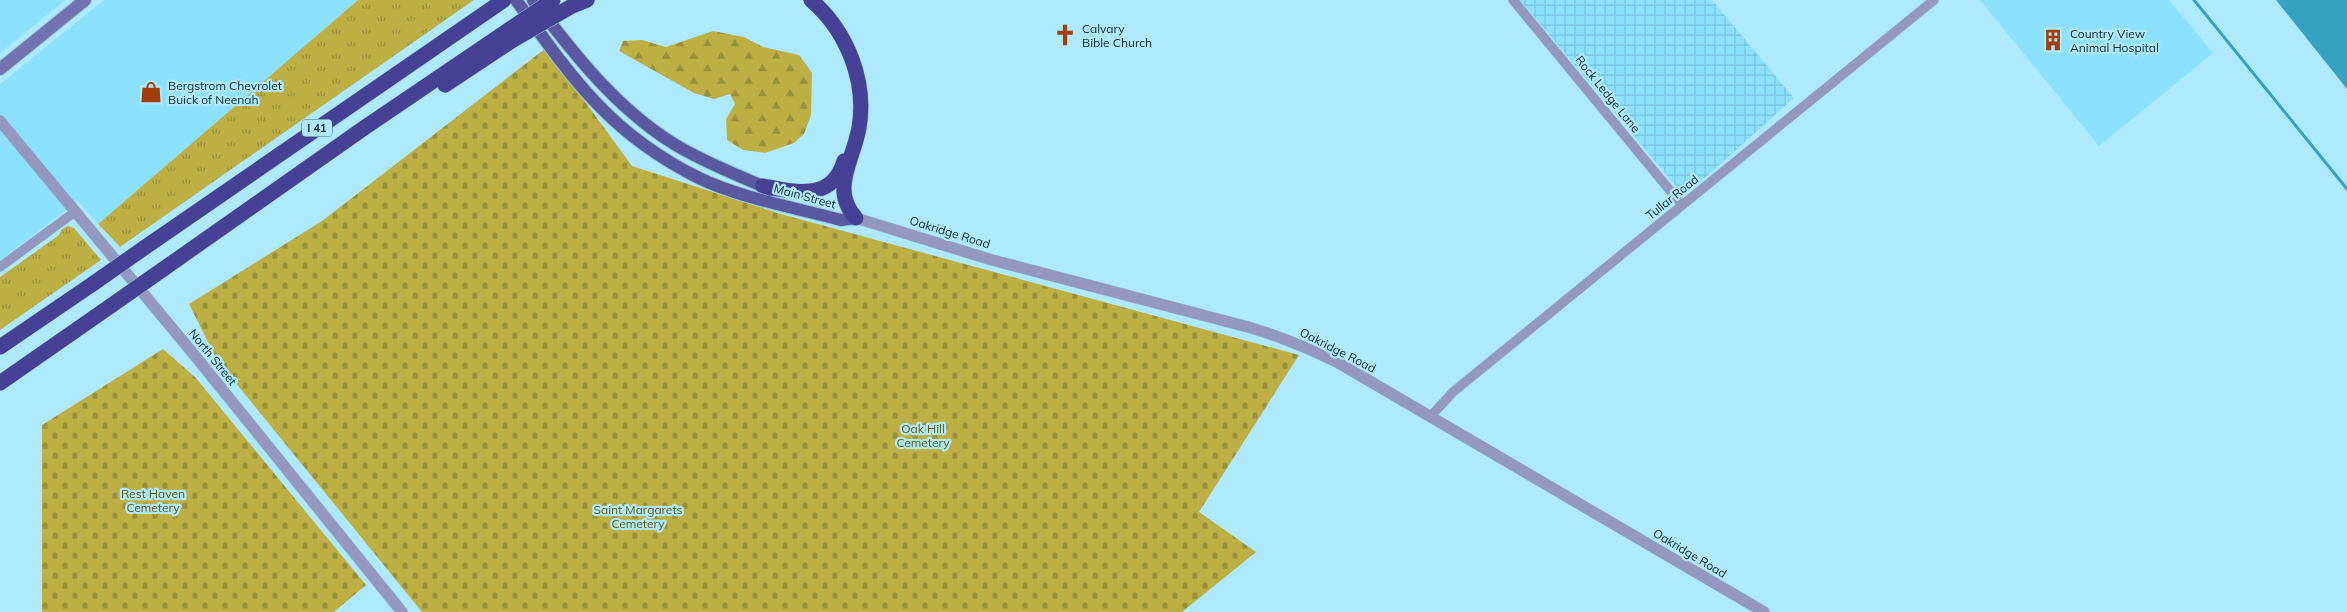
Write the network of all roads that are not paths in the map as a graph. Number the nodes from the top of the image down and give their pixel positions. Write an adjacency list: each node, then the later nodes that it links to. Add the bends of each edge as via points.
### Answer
1 (85, 0): 11 (main road)
2 (504, 0): 19 (highway, I 41, bridge)
3 (516, 0): 17 (main road, Main Street, via 593,102 619,127 657,153 700,178 728,189 841,220)
4 (533, 0): 14 (main road, Main Street, via 587,69 650,126 712,164)
5 (553, 0): 10 (highway, I 41, bridge)
6 (587, 0): 10 (highway, bridge)
7 (811, 0): 12 (highway, via 833,23 846,45 856,71)
8 (1513, 0): 15 (street, Rock Ledge Lane)
9 (1934, 0): 15 (street, Tullar Road)
10 (510, 35): 20 (highway, I 41, bridge, via 364,128)
11 (0, 69)
12 (858, 117): 14 (highway, via 842,168 829,184 808,193); 17 (highway, via 859,126 842,194 848,210)
13 (0, 121): 16 (street, North Street)
14 (764, 186): 17 (main road, Main Street)
15 (1682, 205): 21 (street, Tullar Road, via 1453,392)
16 (76, 212): 18 (street); 22 (street, North Street)
17 (856, 218): 21 (street, Oakridge Road, via 992,260 1283,338 1337,362)
18 (0, 266)
19 (0, 347)
20 (0, 383)
21 (1430, 417): 23 (street, Oakridge Road)
22 (402, 612)
23 (1764, 612)

